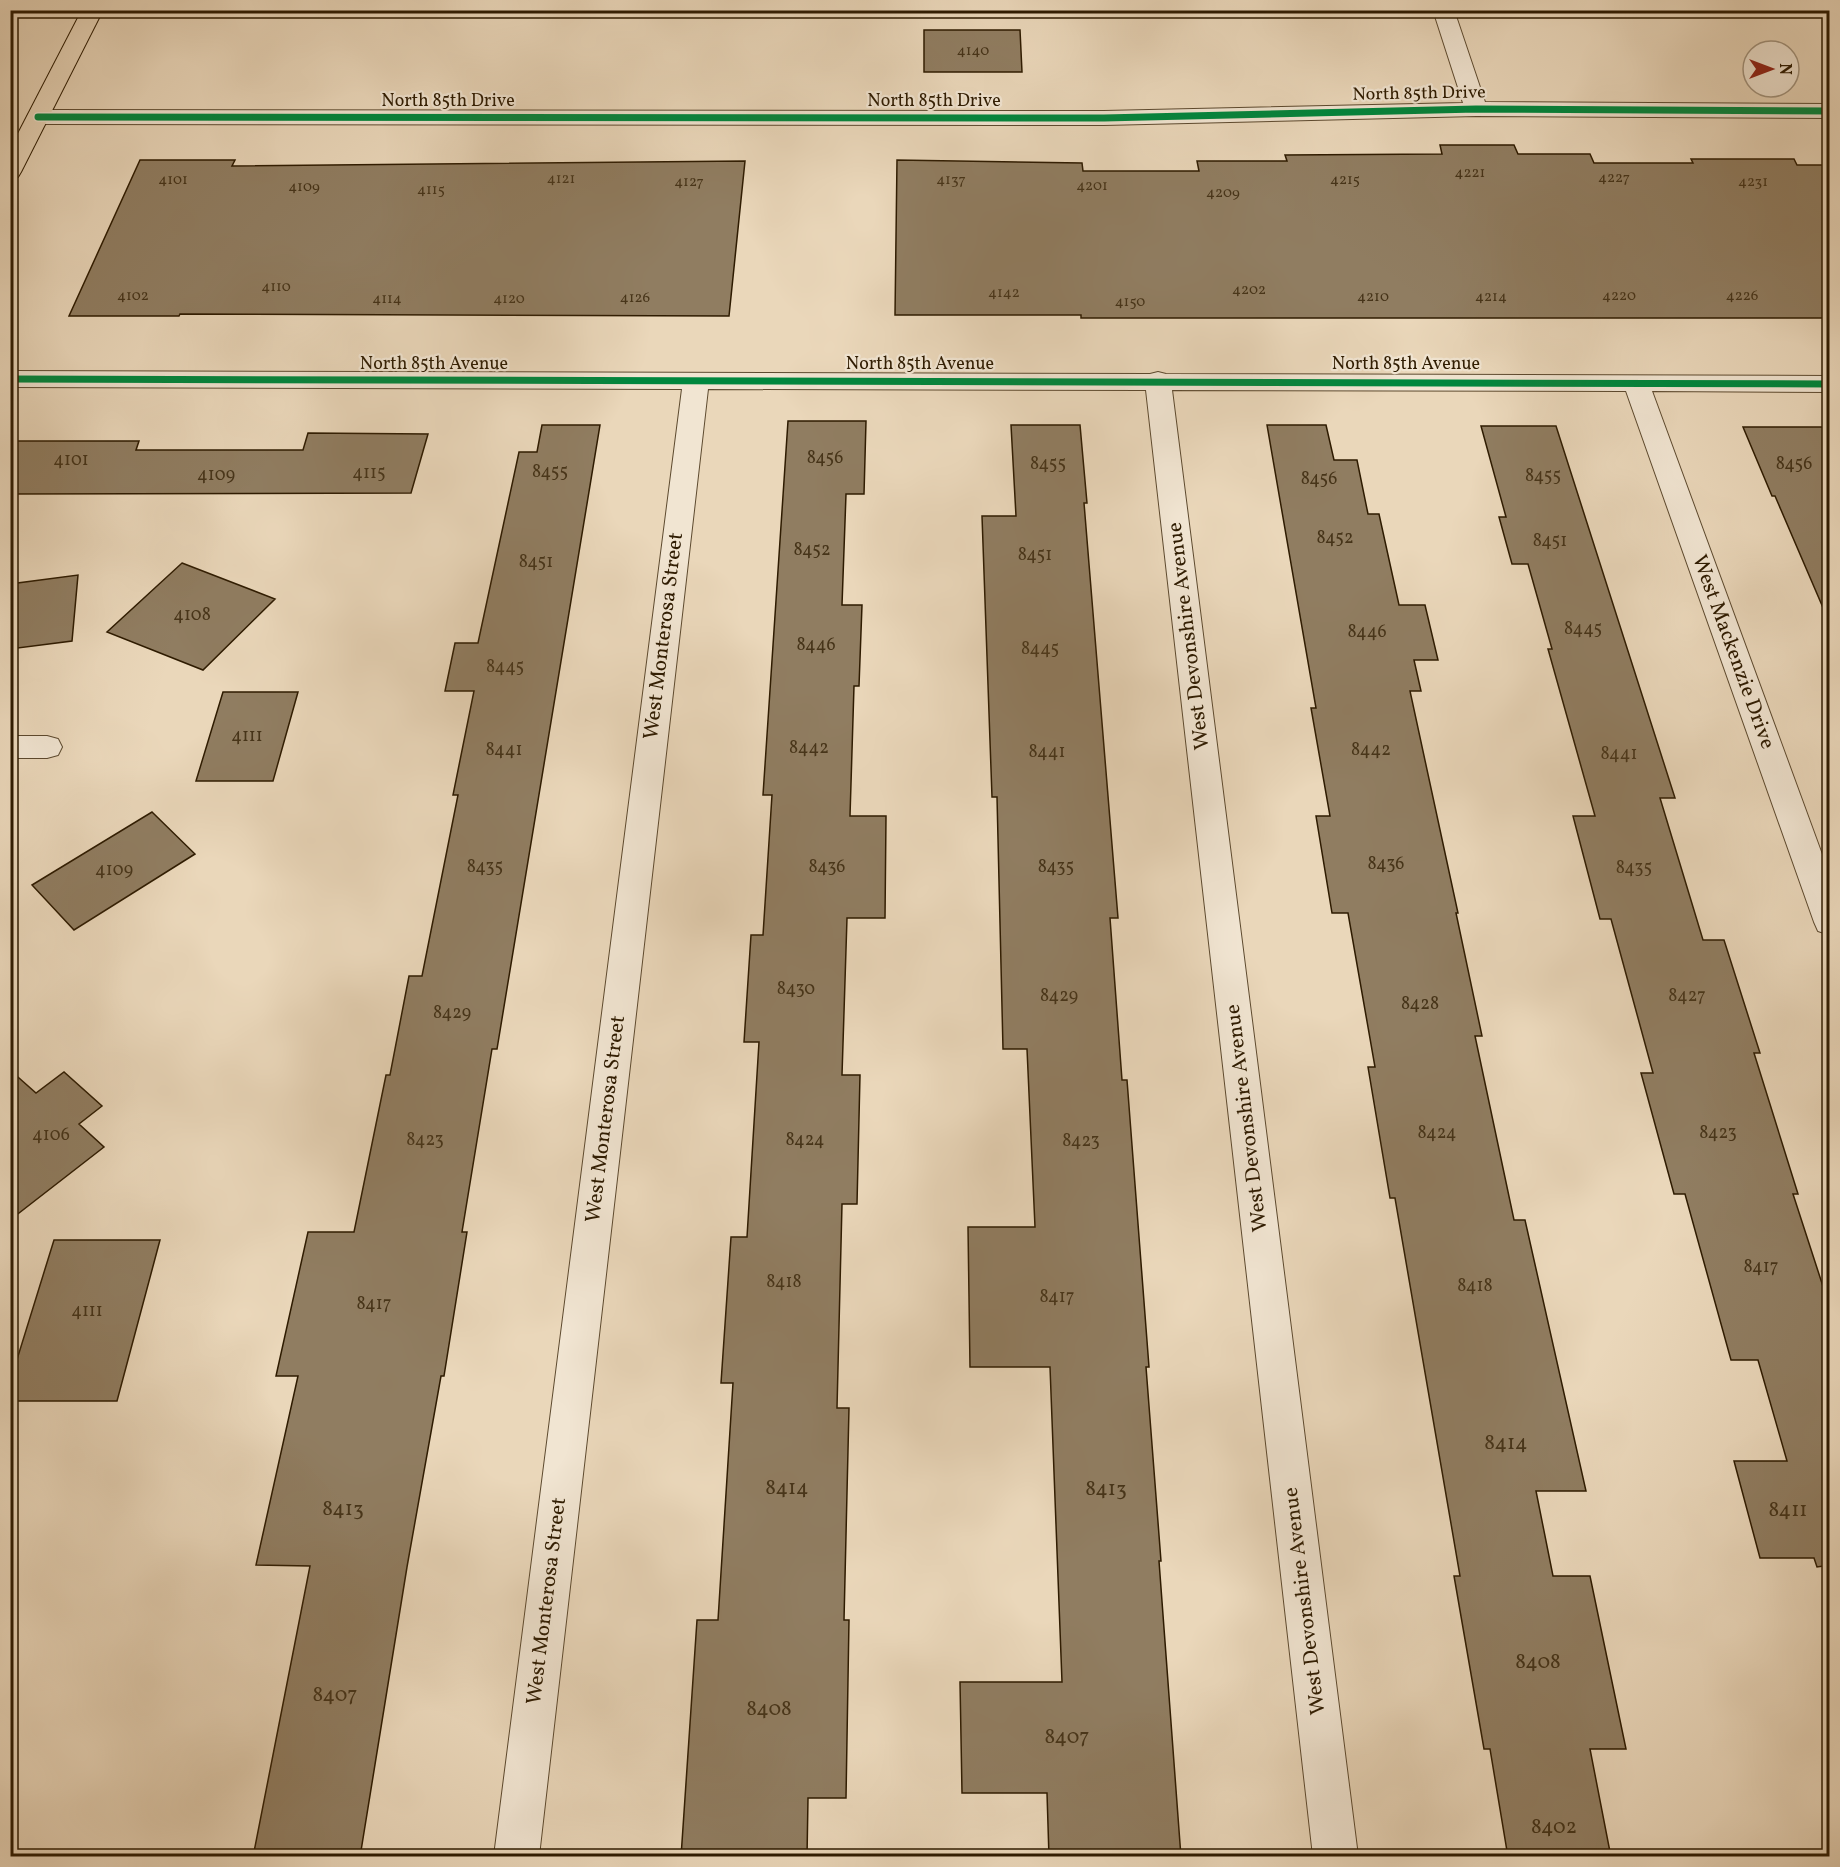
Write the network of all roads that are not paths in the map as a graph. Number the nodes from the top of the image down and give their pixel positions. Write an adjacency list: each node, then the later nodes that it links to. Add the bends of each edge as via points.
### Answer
1 (93, 10): 5 (main road)
2 (1443, 10): 3 (street)
3 (1476, 109): 4 (street, North 85th Drive); 5 (street, North 85th Drive, via 1104,118)
4 (1830, 111)
5 (38, 117): 6 (main road)
6 (10, 172)
7 (10, 380): 9 (street, North 85th Avenue)
8 (1158, 380): 9 (street, North 85th Avenue); 10 (street, North 85th Avenue); 16 (street, West Devonshire Avenue)
9 (696, 381): 15 (street, West Monterosa Street)
10 (1636, 382): 11 (street, North 85th Avenue); 14 (street, West Mackenzie Drive)
11 (1830, 384)
12 (10, 747): 13 (street)
13 (47, 747)
14 (1830, 922)
15 (516, 1857)
16 (1336, 1857)

